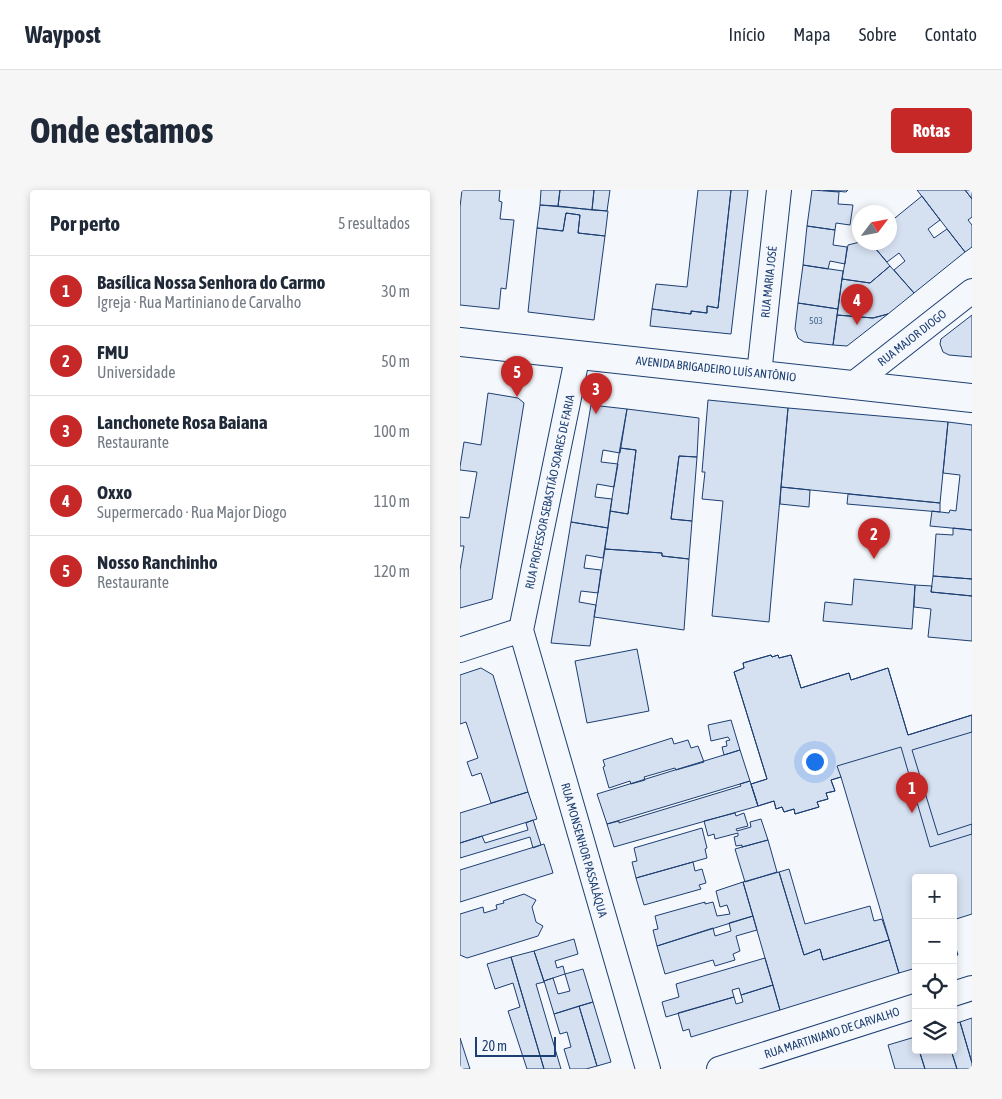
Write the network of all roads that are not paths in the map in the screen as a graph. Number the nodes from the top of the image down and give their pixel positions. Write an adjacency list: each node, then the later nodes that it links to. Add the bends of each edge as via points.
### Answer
1 (780, 190): 5 (street, RUA MARIA JOSÉ)
2 (972, 291): 6 (street, RUA MAJOR DIOGO)
3 (460, 342): 4 (main road, AVENIDA BRIGADEIRO LUÍS ANTÔNIO)
4 (578, 354): 5 (main road, AVENIDA BRIGADEIRO LUÍS ANTÔNIO); 8 (street, RUA PROFESSOR SEBASTIÃO SOARES DE FARIA)
5 (759, 374): 6 (main road, AVENIDA BRIGADEIRO LUÍS ANTÔNIO)
6 (852, 384): 7 (main road, AVENIDA BRIGADEIRO LUÍS ANTÔNIO)
7 (972, 398)
8 (521, 630): 9 (street); 13 (street, RUA MONSENHOR PASSALÁQUA)
9 (460, 650)
10 (972, 988): 11 (street)
11 (957, 993)
12 (912, 1007): 14 (street, RUA MARTINIANO DE CARVALHO)
13 (648, 1069)
14 (719, 1069)

